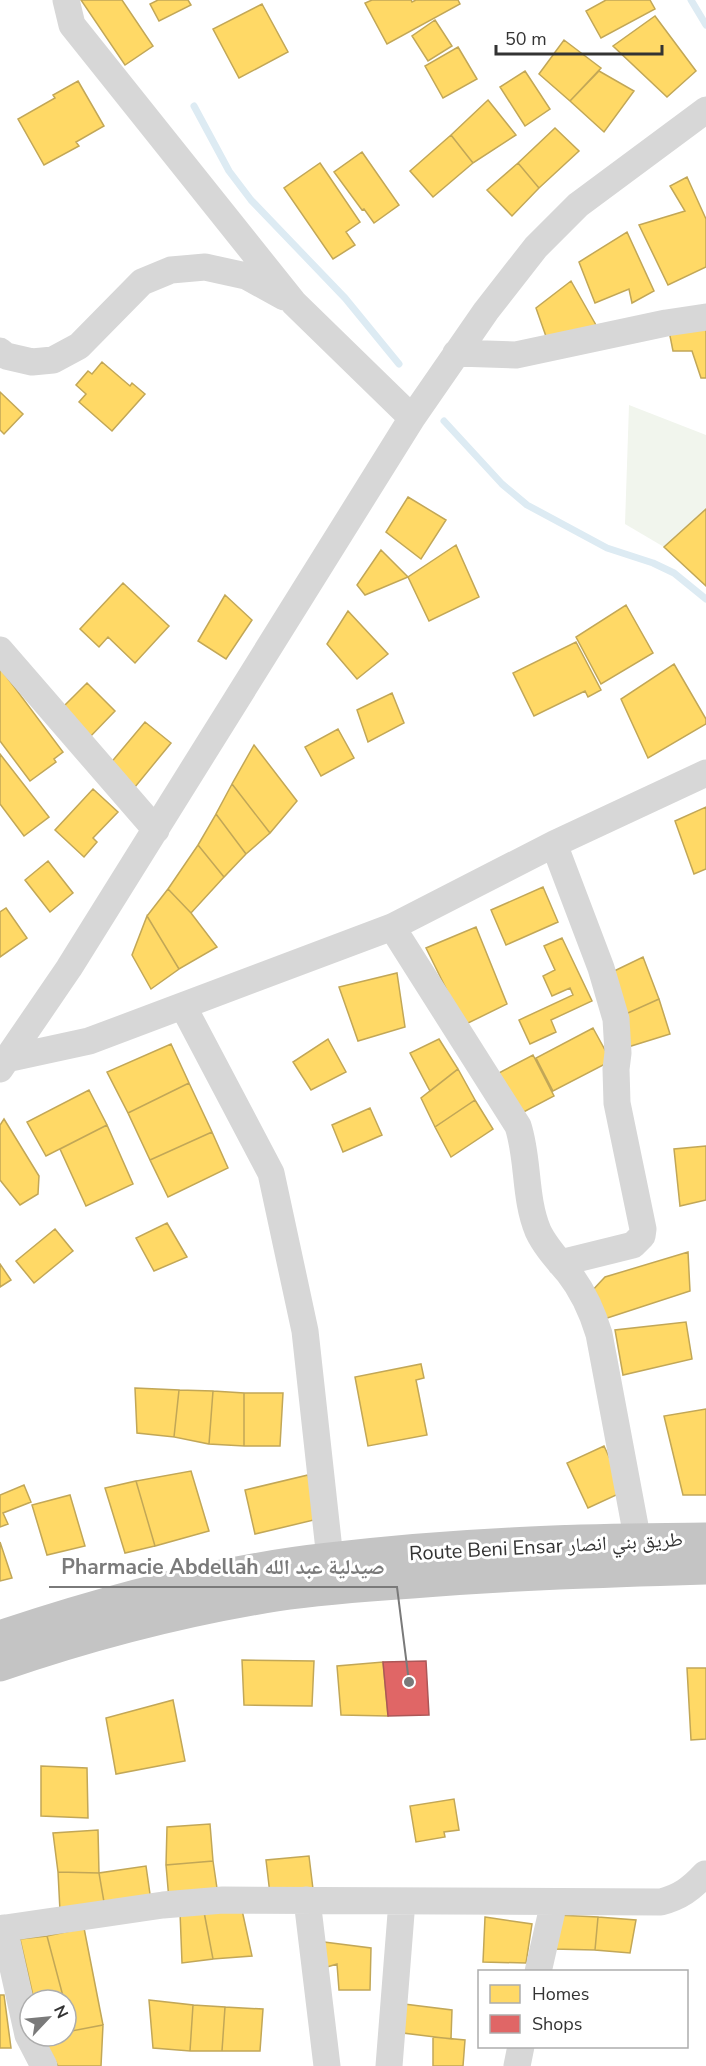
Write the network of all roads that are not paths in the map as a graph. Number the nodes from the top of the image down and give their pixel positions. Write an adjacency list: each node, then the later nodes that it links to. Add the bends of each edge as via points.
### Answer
1 (66, 0): 3 (street, via 72,25)
2 (706, 110): 6 (street, via 578,205 536,247)
3 (294, 303): 5 (street, via 246,276 205,267 171,270 142,282 79,346 53,360 32,362); 7 (street)
4 (706, 317): 6 (street, via 516,355)
5 (0, 351)
6 (456, 353): 7 (street)
7 (412, 418): 10 (street)
8 (0, 650): 10 (street)
9 (706, 773): 11 (street)
10 (156, 830): 14 (street)
11 (554, 844): 12 (street); 15 (street, via 616,1019 617,1102 643,1229 633,1245)
12 (392, 927): 13 (street); 15 (street, via 518,1126 532,1215 539,1233)
13 (183, 1006): 14 (street, via 89,1041); 19 (street, via 271,1173 305,1330)
14 (3, 1064)
15 (560, 1263): 17 (street, via 587,1301 599,1334)
16 (706, 1539): 17 (highway, Route Beni Ensar طريق بني انصار)
17 (640, 1555): 18 (highway, Route Beni Ensar طريق بني انصار); 19 (highway, Route Beni Ensar طريق بني انصار, via 511,1544)
18 (706, 1568)
19 (330, 1574): 20 (highway, Route Beni Ensar طريق بني انصار, via 226,1576 78,1612); 21 (highway, Route Beni Ensar طريق بني انصار, via 86,1637)
20 (0, 1637)
21 (0, 1665)
22 (705, 1874): 25 (street, via 692,1889 661,1902)
23 (307, 1900): 24 (street); 26 (street, via 163,1905); 30 (street)
24 (402, 1901): 25 (street); 31 (street)
25 (554, 1902): 27 (street)
26 (2, 1929): 29 (street, via 28,2035)
27 (538, 1970)
28 (521, 2048): 32 (street)
29 (44, 2066)
30 (327, 2066)
31 (388, 2066)
32 (517, 2066)

